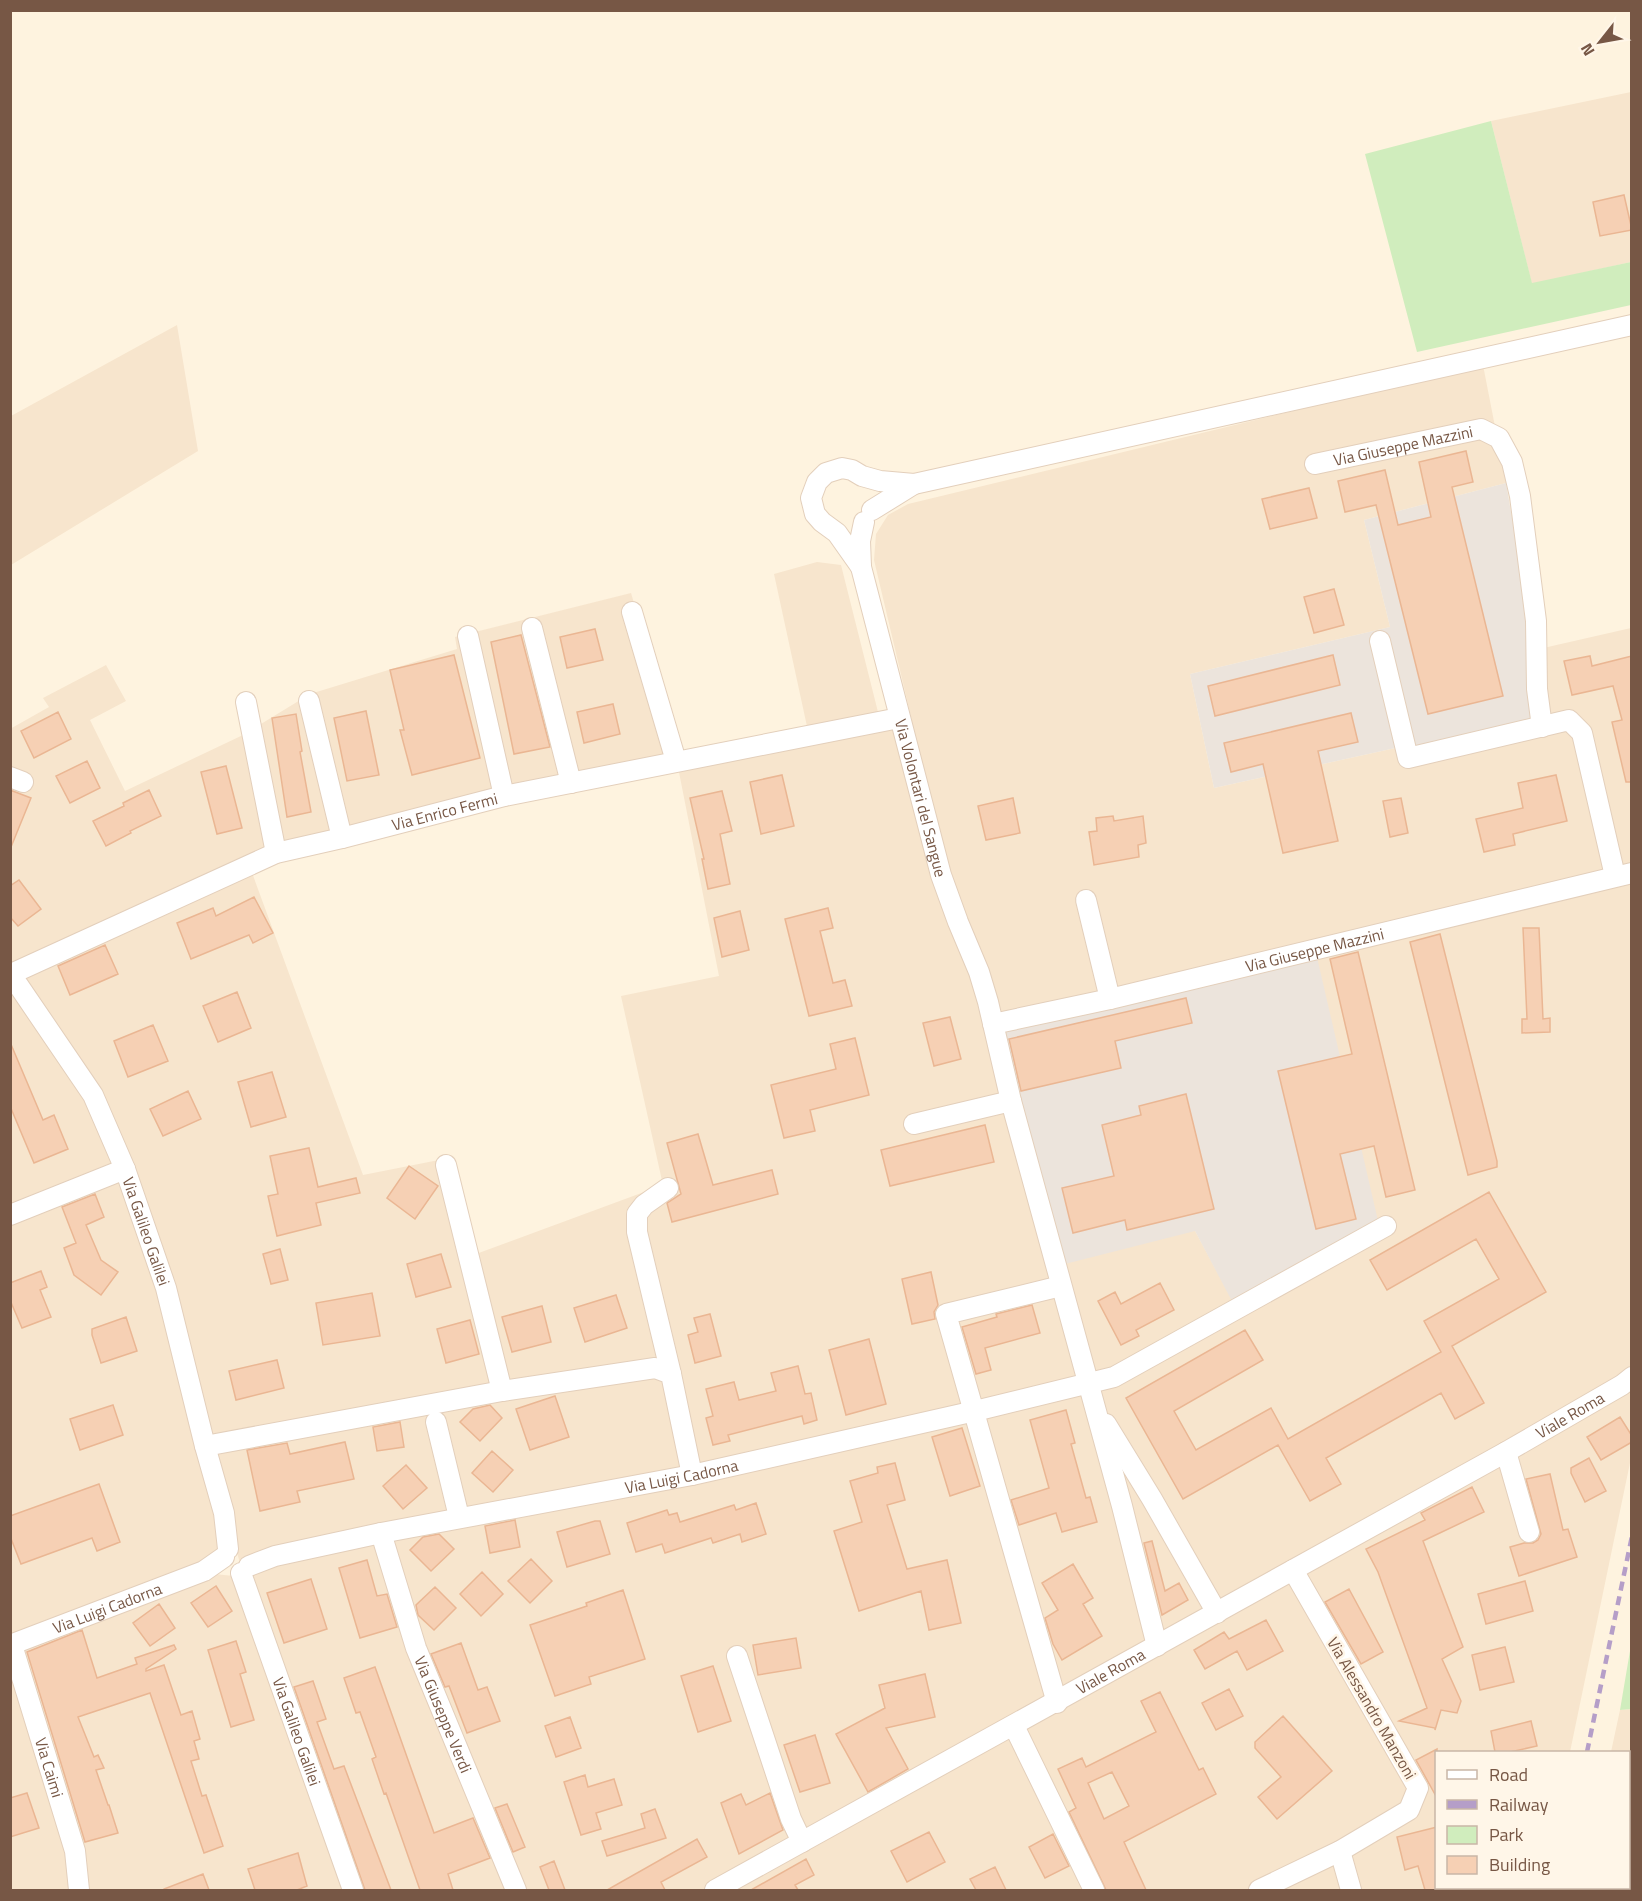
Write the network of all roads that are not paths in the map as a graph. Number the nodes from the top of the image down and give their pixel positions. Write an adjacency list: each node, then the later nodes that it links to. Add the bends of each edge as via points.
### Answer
1 (1632, 325): 4 (street, Via Volontari del Sangue)
2 (1315, 464): 15 (street, Via Giuseppe Mazzini, via 1481,429 1499,438 1512,462 1520,496 1536,621)
3 (862, 476): 4 (street, Via Volontari del Sangue); 5 (street, Via Volontari del Sangue, via 874,498); 6 (street, Via Volontari del Sangue, via 849,469 836,469 823,475 815,485 811,498 814,511)
4 (914, 484): 5 (street, Via Volontari del Sangue)
5 (868, 516): 6 (street, Via Volontari del Sangue, via 851,529); 7 (street, Via Volontari del Sangue, via 861,541)
6 (833, 529): 7 (street, Via Volontari del Sangue)
7 (861, 567): 14 (street, Via Volontari del Sangue)
8 (632, 612): 16 (street)
9 (532, 628): 17 (street)
10 (468, 636): 18 (street)
11 (1380, 641): 15 (street, via 1408,758)
12 (309, 701): 19 (street)
13 (246, 702): 20 (street)
14 (899, 718): 16 (street, Via Enrico Fermi); 25 (street, Via Volontari del Sangue, via 941,875 979,972)
15 (1542, 727): 21 (street, via 1569,720 1582,733)
16 (676, 761): 17 (street, Via Enrico Fermi)
17 (570, 783): 18 (street, Via Enrico Fermi)
18 (504, 796): 19 (street, Via Enrico Fermi)
19 (342, 838): 20 (street, Via Enrico Fermi)
20 (276, 853): 23 (street, Via Enrico Fermi)
21 (1623, 874): 24 (street, Via Giuseppe Mazzini)
22 (1086, 900): 24 (street)
23 (11, 973): 29 (street, Via Galileo Galilei, via 93,1095)
24 (1110, 999): 25 (street, Via Giuseppe Mazzini)
25 (993, 1024): 26 (street)
26 (1011, 1101): 27 (street); 33 (street)
27 (914, 1124)
28 (446, 1165): 36 (street)
29 (125, 1169): 31 (street); 40 (street, Via Galileo Galilei, via 166,1288)
30 (668, 1188): 34 (street, via 637,1214 637,1232)
31 (10, 1215)
32 (1386, 1226): 37 (street)
33 (1061, 1286): 37 (street); 38 (street, via 946,1314)
34 (670, 1374): 36 (street, via 655,1368); 42 (street)
35 (1632, 1377): 41 (street, Viale Roma)
36 (502, 1391): 40 (street)
37 (1090, 1394): 38 (street, Via Luigi Cadorna); 43 (street); 44 (street)
38 (975, 1411): 42 (street, Via Luigi Cadorna); 54 (street)
39 (436, 1422): 45 (street)
40 (205, 1446): 48 (street, Via Galileo Galilei)
41 (1506, 1452): 46 (street); 49 (street, Viale Roma)
42 (692, 1474): 45 (street, Via Luigi Cadorna)
43 (1152, 1499): 44 (street); 50 (street)
44 (1122, 1506): 52 (street)
45 (459, 1517): 47 (street, Via Luigi Cadorna)
46 (1529, 1532)
47 (381, 1533): 48 (street, Via Luigi Cadorna, via 274,1556); 60 (street, Via Giuseppe Verdi, via 416,1648)
48 (237, 1559): 51 (street, Via Luigi Cadorna); 59 (street, Via Galileo Galilei)
49 (1293, 1570): 50 (street, Viale Roma); 57 (street, Via Alessandro Manzoni, via 1418,1788 1409,1810)
50 (1217, 1613): 52 (street, Viale Roma)
51 (11, 1645): 58 (street, Via Caimi, via 75,1851)
52 (1157, 1646): 54 (street, Viale Roma)
53 (737, 1656): 56 (street)
54 (1057, 1703): 55 (street, Viale Roma)
55 (1014, 1726): 56 (street, Viale Roma); 62 (street)
56 (802, 1842): 61 (street, Viale Roma)
57 (1340, 1851): 63 (street, Via Alessandro Manzoni); 64 (street)
58 (79, 1890)
59 (353, 1890)
60 (516, 1890)
61 (715, 1890)
62 (1094, 1890)
63 (1259, 1890)
64 (1351, 1890)

